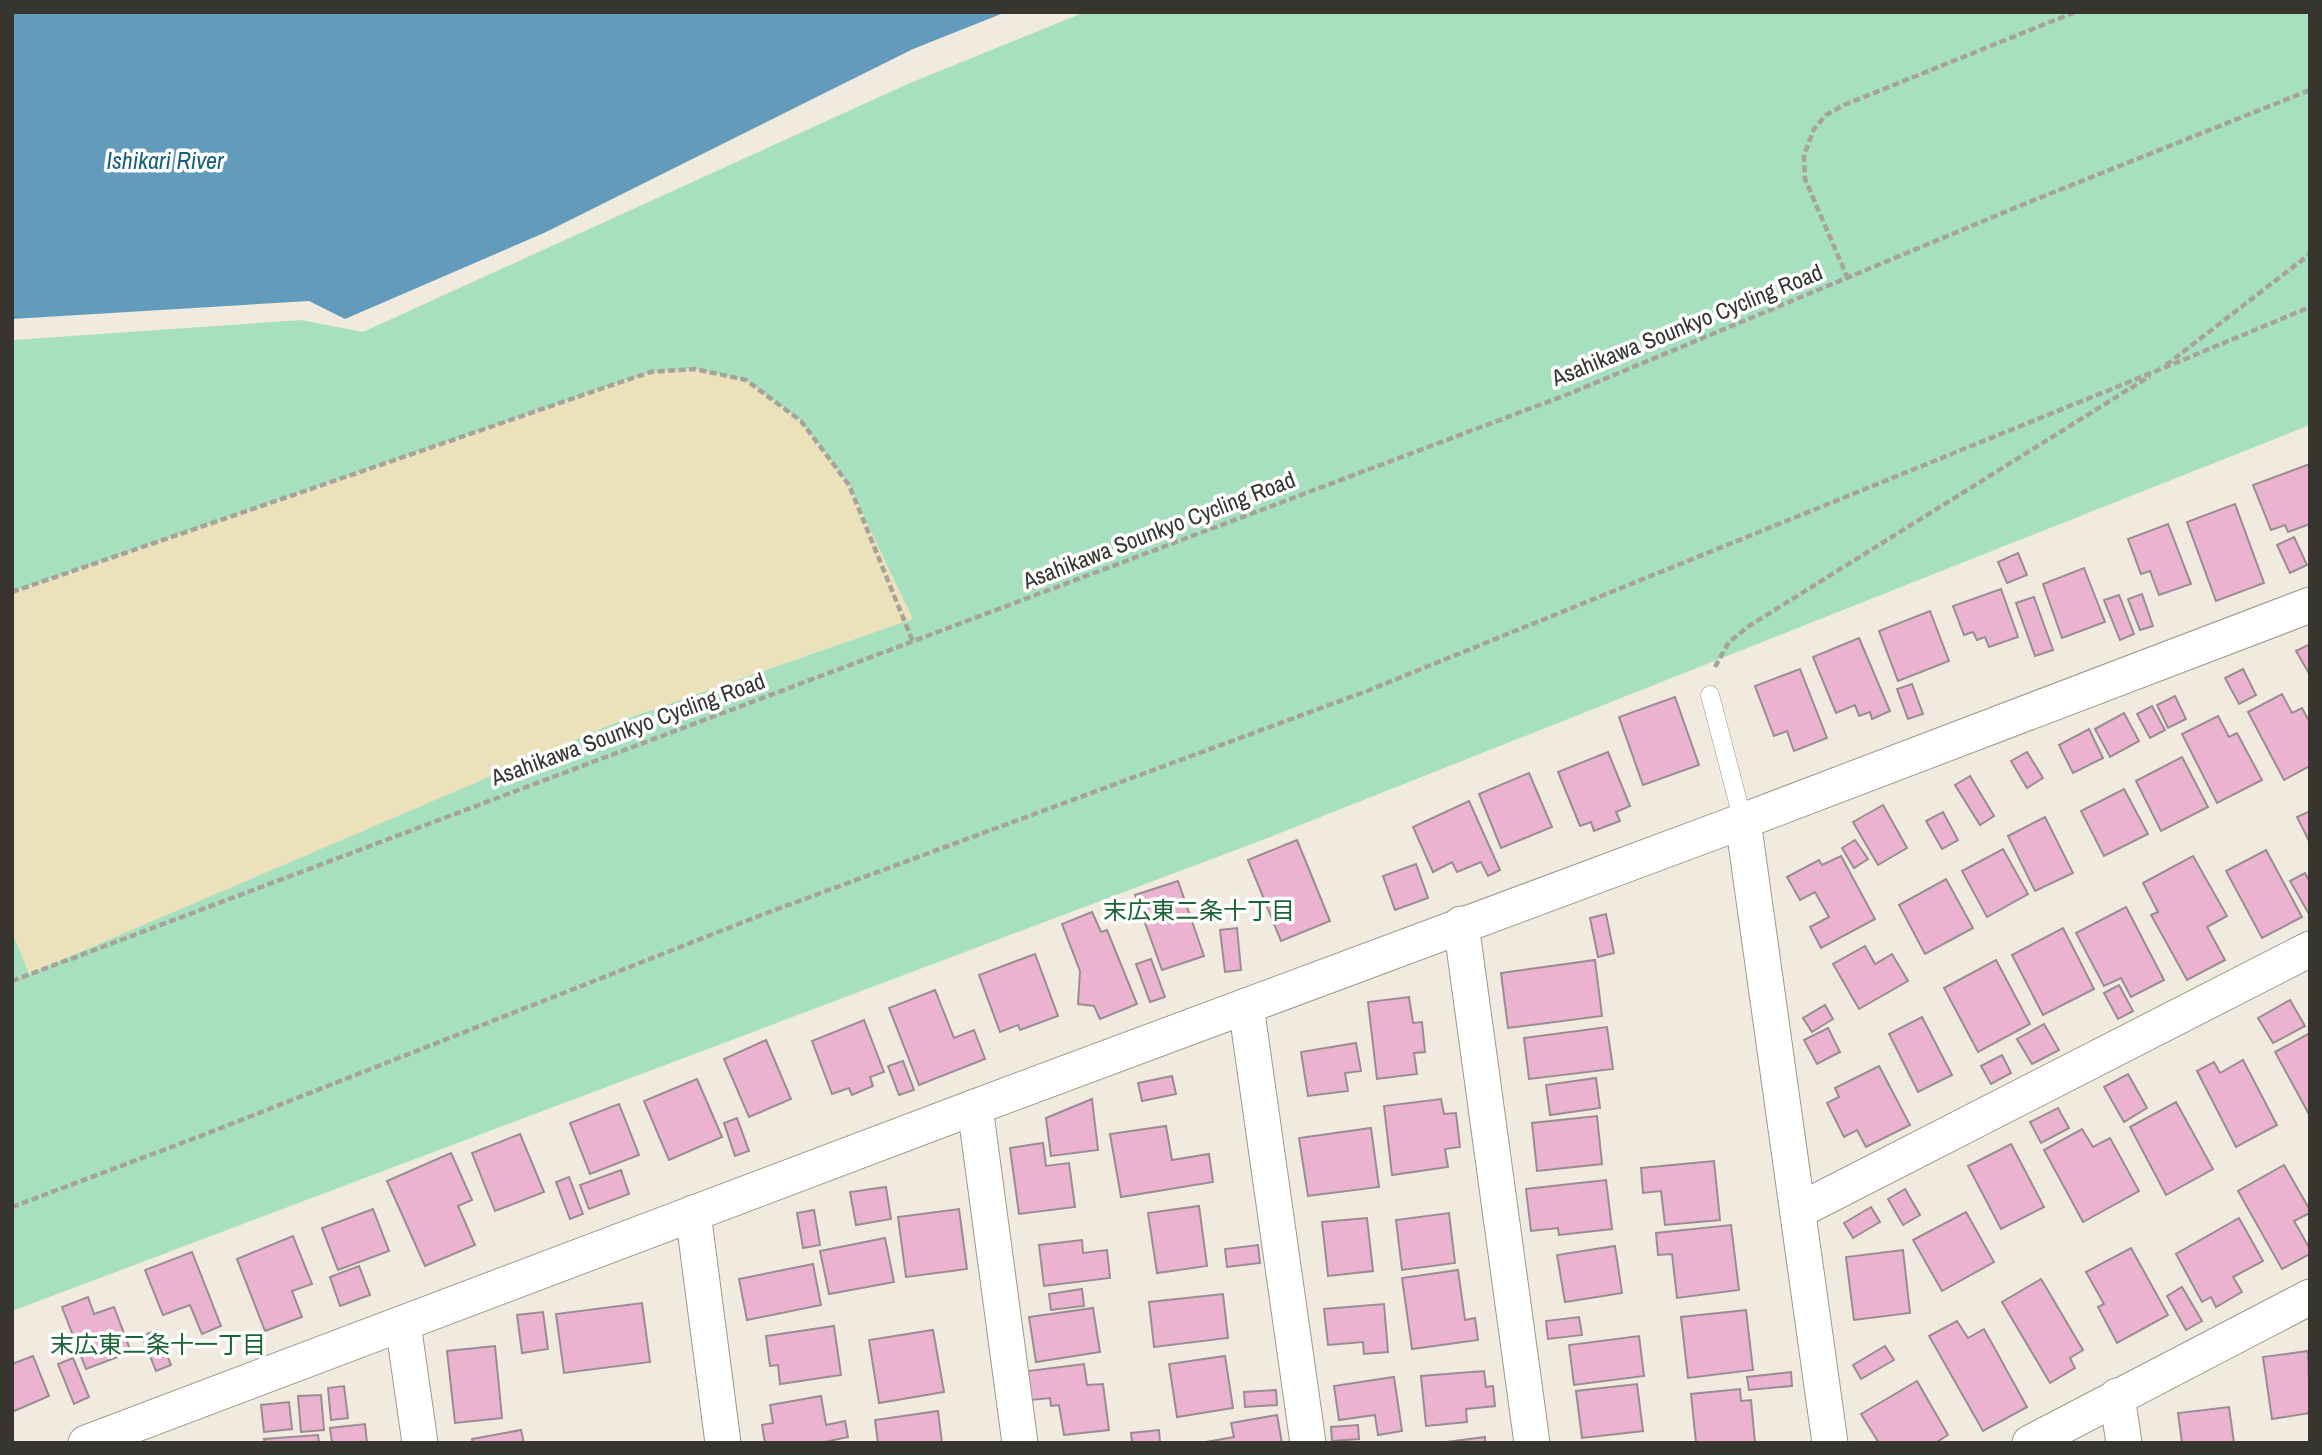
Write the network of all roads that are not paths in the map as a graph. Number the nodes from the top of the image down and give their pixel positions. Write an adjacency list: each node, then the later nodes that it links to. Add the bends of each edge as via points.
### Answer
1 (2310, 605): 3 (street)
2 (1710, 695): 3 (lane)
3 (1743, 821): 4 (street); 8 (street)
4 (1461, 924): 6 (street); 19 (street)
5 (2310, 949): 8 (street)
6 (1246, 1006): 7 (street); 18 (street)
7 (975, 1107): 9 (street); 17 (street)
8 (1798, 1211): 20 (street)
9 (693, 1213): 11 (street); 16 (street)
10 (2310, 1297): 12 (street)
11 (402, 1324): 13 (street); 15 (street)
12 (2117, 1396): 21 (street); 22 (street)
13 (162, 1429): 14 (street)
14 (86, 1443)
15 (420, 1443)
16 (723, 1443)
17 (1020, 1443)
18 (1308, 1443)
19 (1532, 1443)
20 (1830, 1443)
21 (2030, 1443)
22 (2124, 1443)

